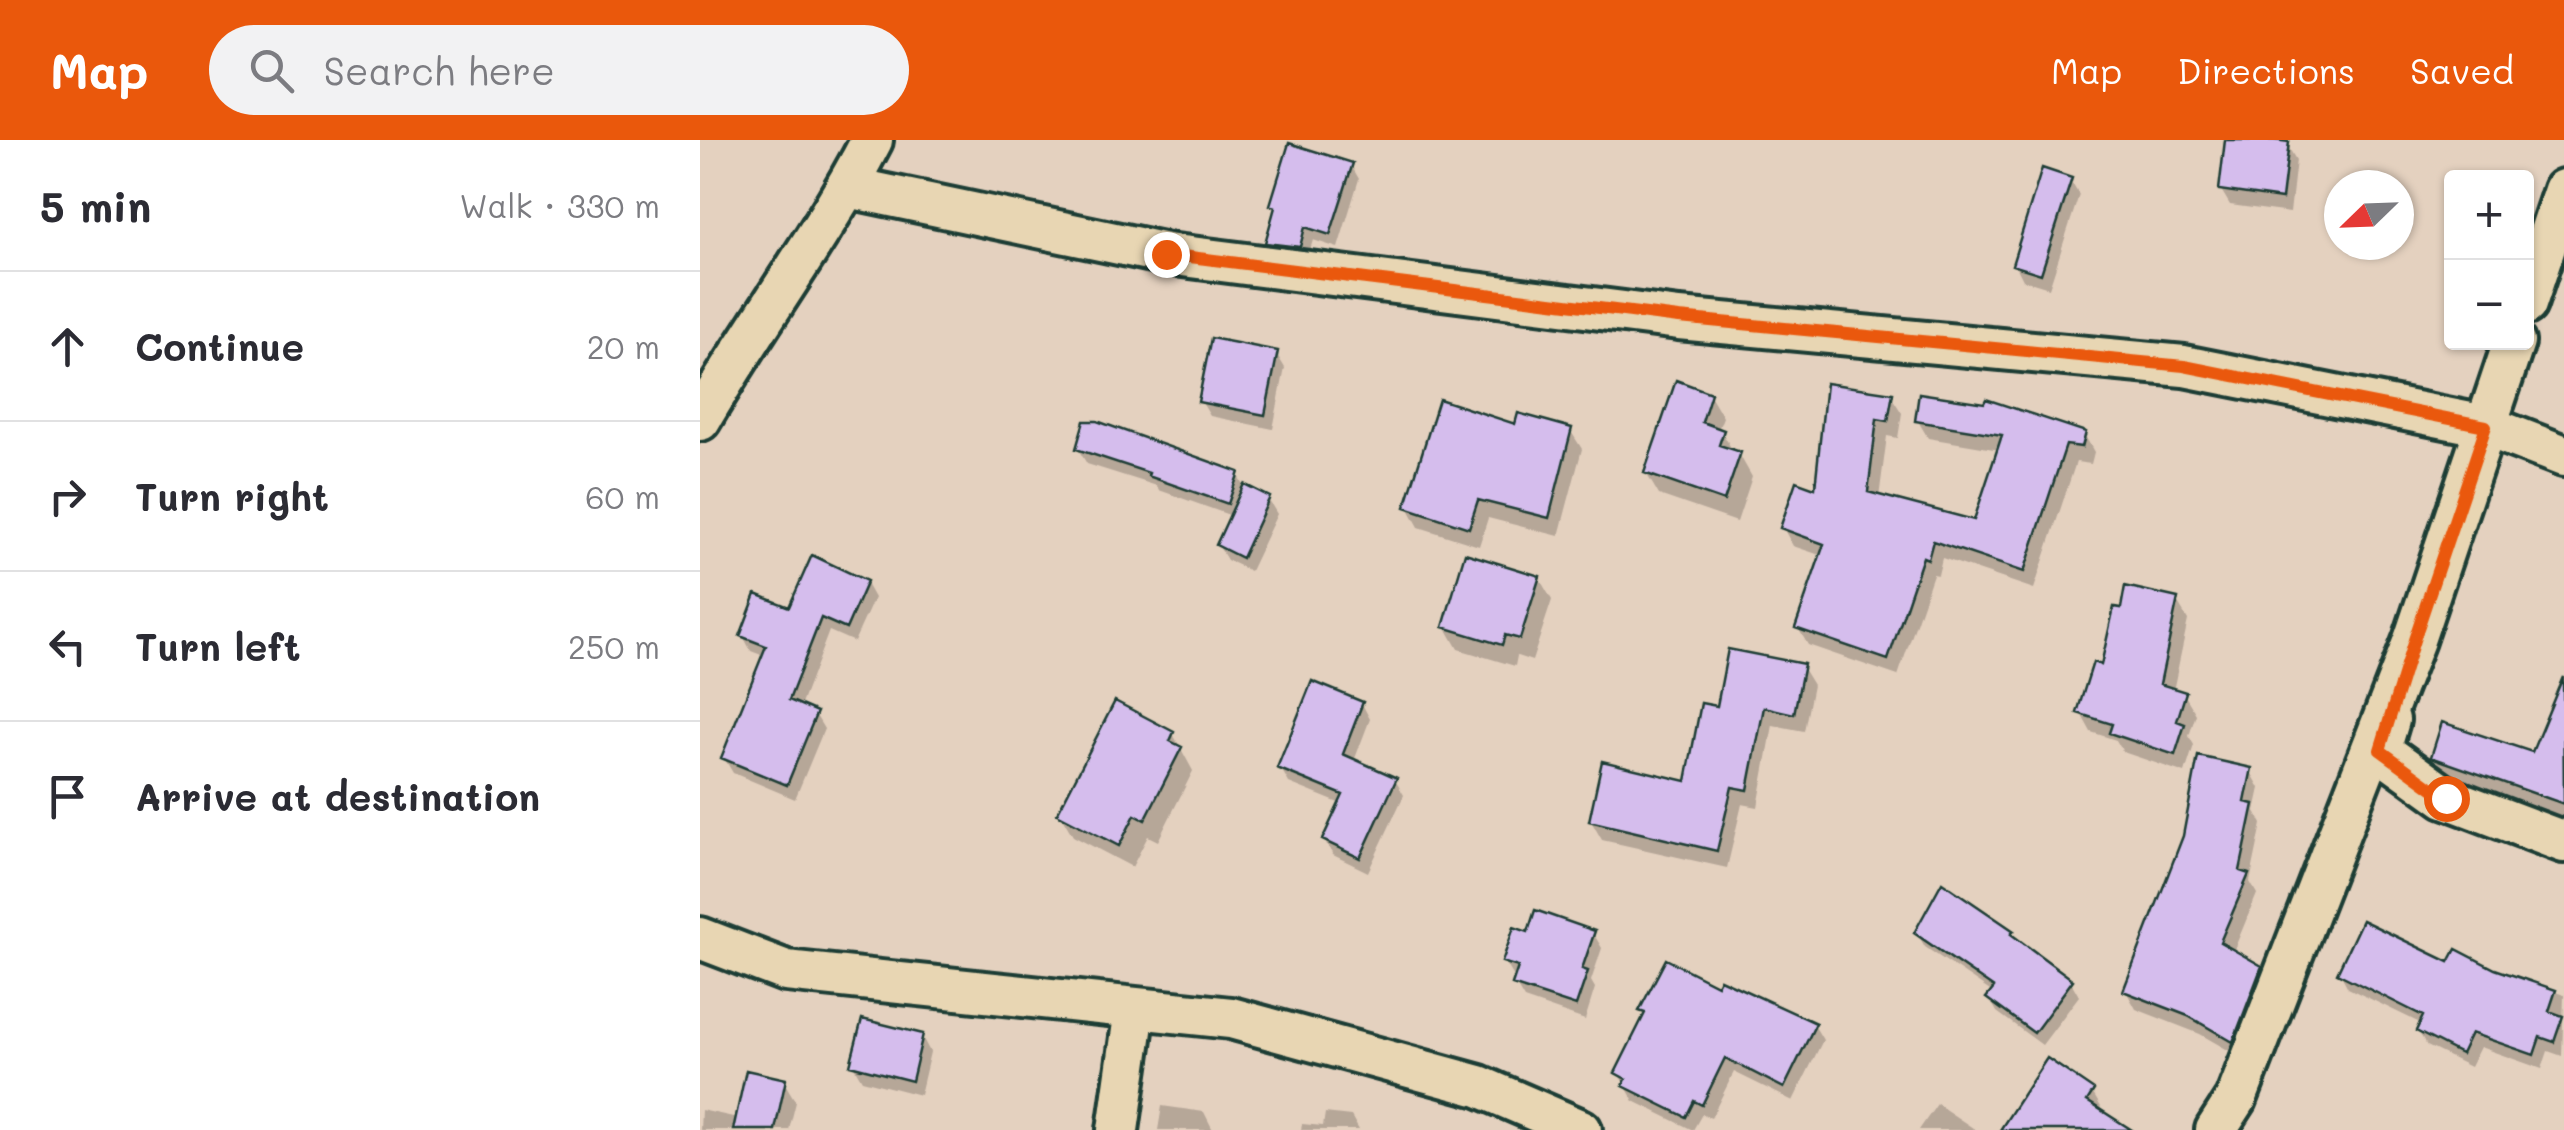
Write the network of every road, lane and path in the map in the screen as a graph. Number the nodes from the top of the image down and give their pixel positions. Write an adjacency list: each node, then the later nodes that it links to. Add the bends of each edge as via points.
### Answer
1 (872, 140): 2 (street)
2 (848, 187): 6 (street); 8 (street, via 1166,254 1679,318 2184,366)
3 (2564, 190): 4 (street)
4 (2534, 280)
5 (2511, 350): 8 (street)
6 (716, 363): 7 (street)
7 (700, 420)
8 (2486, 426): 9 (street); 10 (street)
9 (2564, 456)
10 (2414, 640): 11 (street, via 2380,750 2446,798); 16 (street, via 2236,1099)
11 (2564, 842)
12 (700, 938): 13 (street, via 786,971)
13 (1135, 1009): 14 (street); 15 (street, via 1231,1018 1479,1086)
14 (1118, 1130)
15 (1581, 1130)
16 (2216, 1130)

